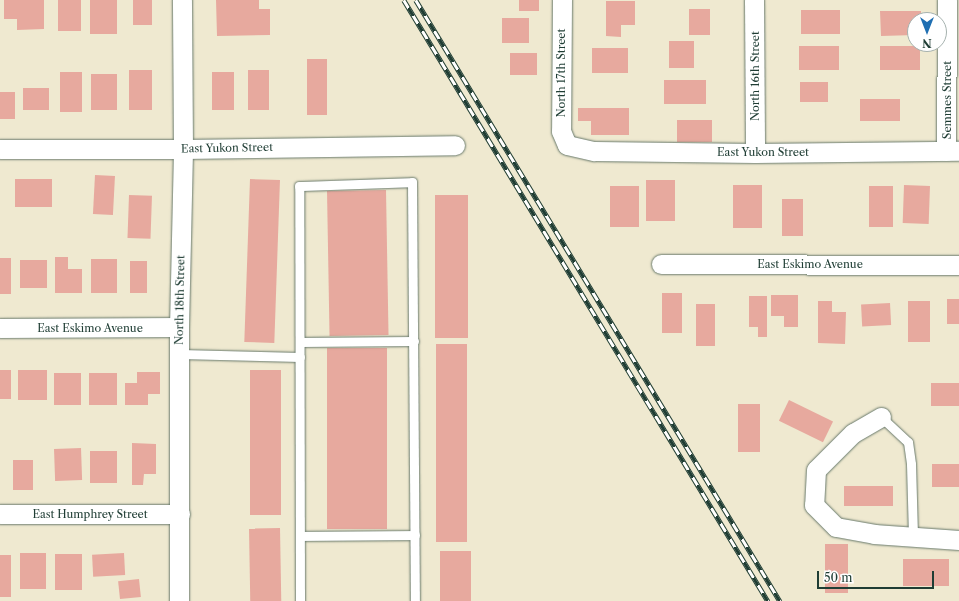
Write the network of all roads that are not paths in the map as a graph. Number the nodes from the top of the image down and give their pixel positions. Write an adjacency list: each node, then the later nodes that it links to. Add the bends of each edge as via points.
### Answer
1 (182, 0): 8 (street, North 18th Street)
2 (562, 0): 6 (street, North 17th Street, via 561,131)
3 (754, 0): 10 (street, North 16th Street)
4 (947, 0): 9 (street, Semmes Street)
5 (455, 145): 8 (street, East Yukon Street)
6 (567, 145): 10 (street, East Yukon Street, via 594,151)
7 (0, 148): 8 (street, East Yukon Street)
8 (183, 149): 13 (street, North 18th Street)
9 (953, 151): 10 (street, East Yukon Street)
10 (755, 153)
11 (661, 264): 12 (street, East Eskimo Avenue)
12 (959, 265)
13 (179, 327): 14 (street, East Eskimo Avenue); 17 (street, North 18th Street)
14 (0, 328)
15 (414, 341): 16 (lane); 16 (lane, via 412,182 299,186); 22 (lane)
16 (300, 342): 18 (lane)
17 (180, 354): 18 (lane); 21 (street, North 18th Street)
18 (300, 357): 23 (lane)
19 (881, 417): 24 (lane, via 908,442); 24 (street, via 853,432 816,470 814,505 836,527 874,534)
20 (0, 514): 21 (street, East Humphrey Street)
21 (180, 514): 26 (street, North 18th Street)
22 (415, 535): 23 (lane); 28 (lane)
23 (300, 536): 27 (lane)
24 (913, 537): 25 (street)
25 (959, 540)
26 (179, 601)
27 (300, 601)
28 (415, 601)

